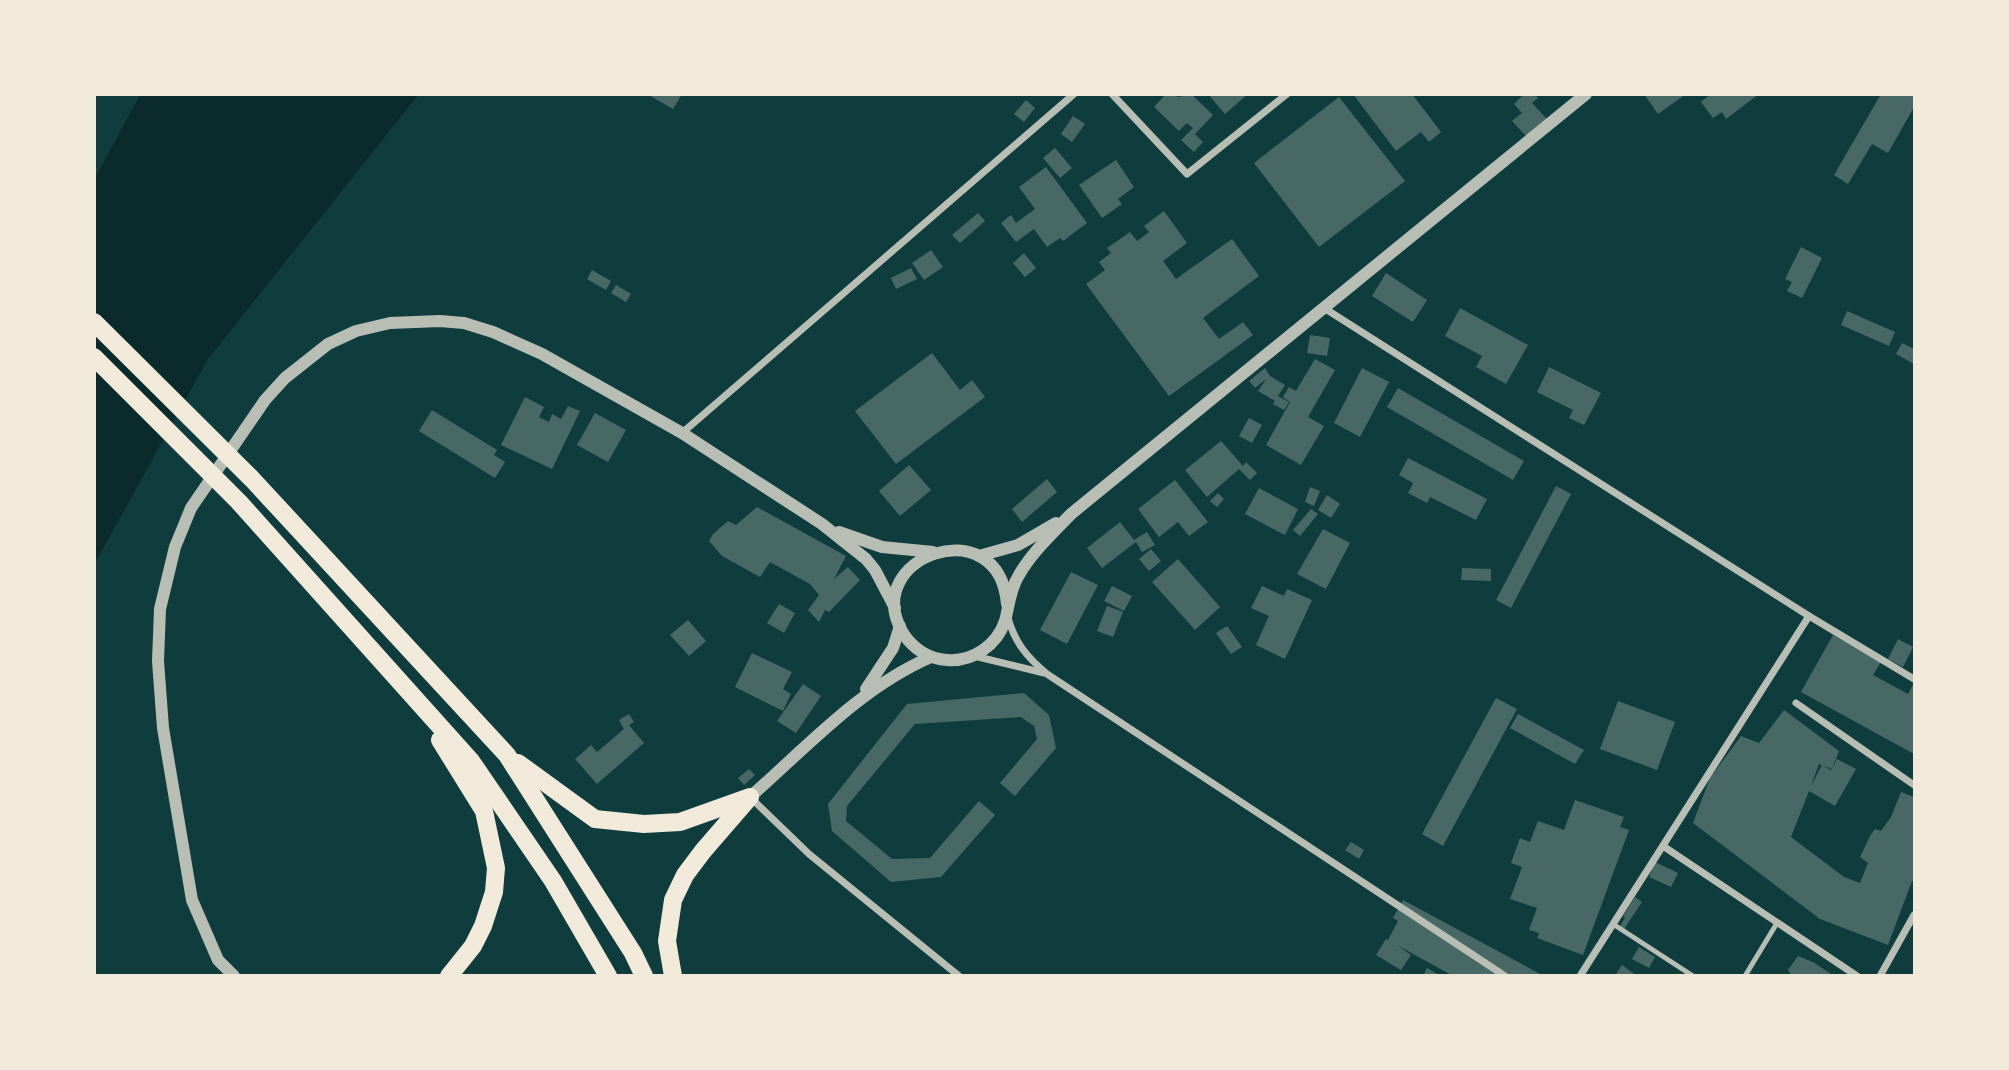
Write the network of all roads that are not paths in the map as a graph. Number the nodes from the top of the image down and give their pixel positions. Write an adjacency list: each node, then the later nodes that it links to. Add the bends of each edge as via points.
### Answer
1 (1074, 94): 8 (street)
2 (1112, 94): 3 (street, via 1187,174)
3 (1287, 94)
4 (1586, 94): 5 (street)
5 (1324, 309): 9 (street); 15 (street)
6 (94, 322): 24 (highway, via 252,478)
7 (94, 357): 21 (highway, via 239,502)
8 (682, 433): 10 (street); 31 (street, via 542,354 464,323 416,321 356,331 328,344 265,400 191,508 175,547 160,609 163,728 192,900 218,960)
9 (1071, 514): 12 (street, via 1018,545); 14 (street, via 1018,576)
10 (822, 524): 11 (street, via 865,543); 13 (street, via 866,559)
11 (933, 552): 12 (street, via 951,549); 13 (street, via 905,574)
12 (979, 556): 14 (street, via 999,577)
13 (895, 608): 16 (street)
14 (1007, 609): 17 (street, via 995,639); 19 (street, via 1014,638)
15 (1809, 616): 20 (street); 27 (street)
16 (900, 626): 18 (street, via 909,641); 23 (street, via 885,663)
17 (973, 656): 18 (street); 19 (street)
18 (931, 657): 23 (street, via 894,675)
19 (1046, 674): 37 (street)
20 (1914, 680)
21 (400, 683): 32 (highway, via 484,811 496,868 483,926); 33 (highway, via 471,761 553,881)
22 (1796, 703): 25 (street)
23 (856, 704): 26 (street)
24 (508, 755): 26 (highway, via 596,819 680,822); 34 (highway)
25 (1914, 785)
26 (750, 797): 35 (highway, via 685,875 673,900 667,941); 36 (street, via 809,854)
27 (1663, 846): 29 (street); 30 (street)
28 (1914, 915): 42 (street)
29 (1777, 923): 40 (lane); 41 (street)
30 (1613, 924): 38 (street); 39 (lane)
31 (234, 975)
32 (449, 975)
33 (608, 975)
34 (644, 975)
35 (673, 975)
36 (959, 975)
37 (1506, 975)
38 (1580, 975)
39 (1693, 975)
40 (1745, 975)
41 (1857, 975)
42 (1880, 975)

